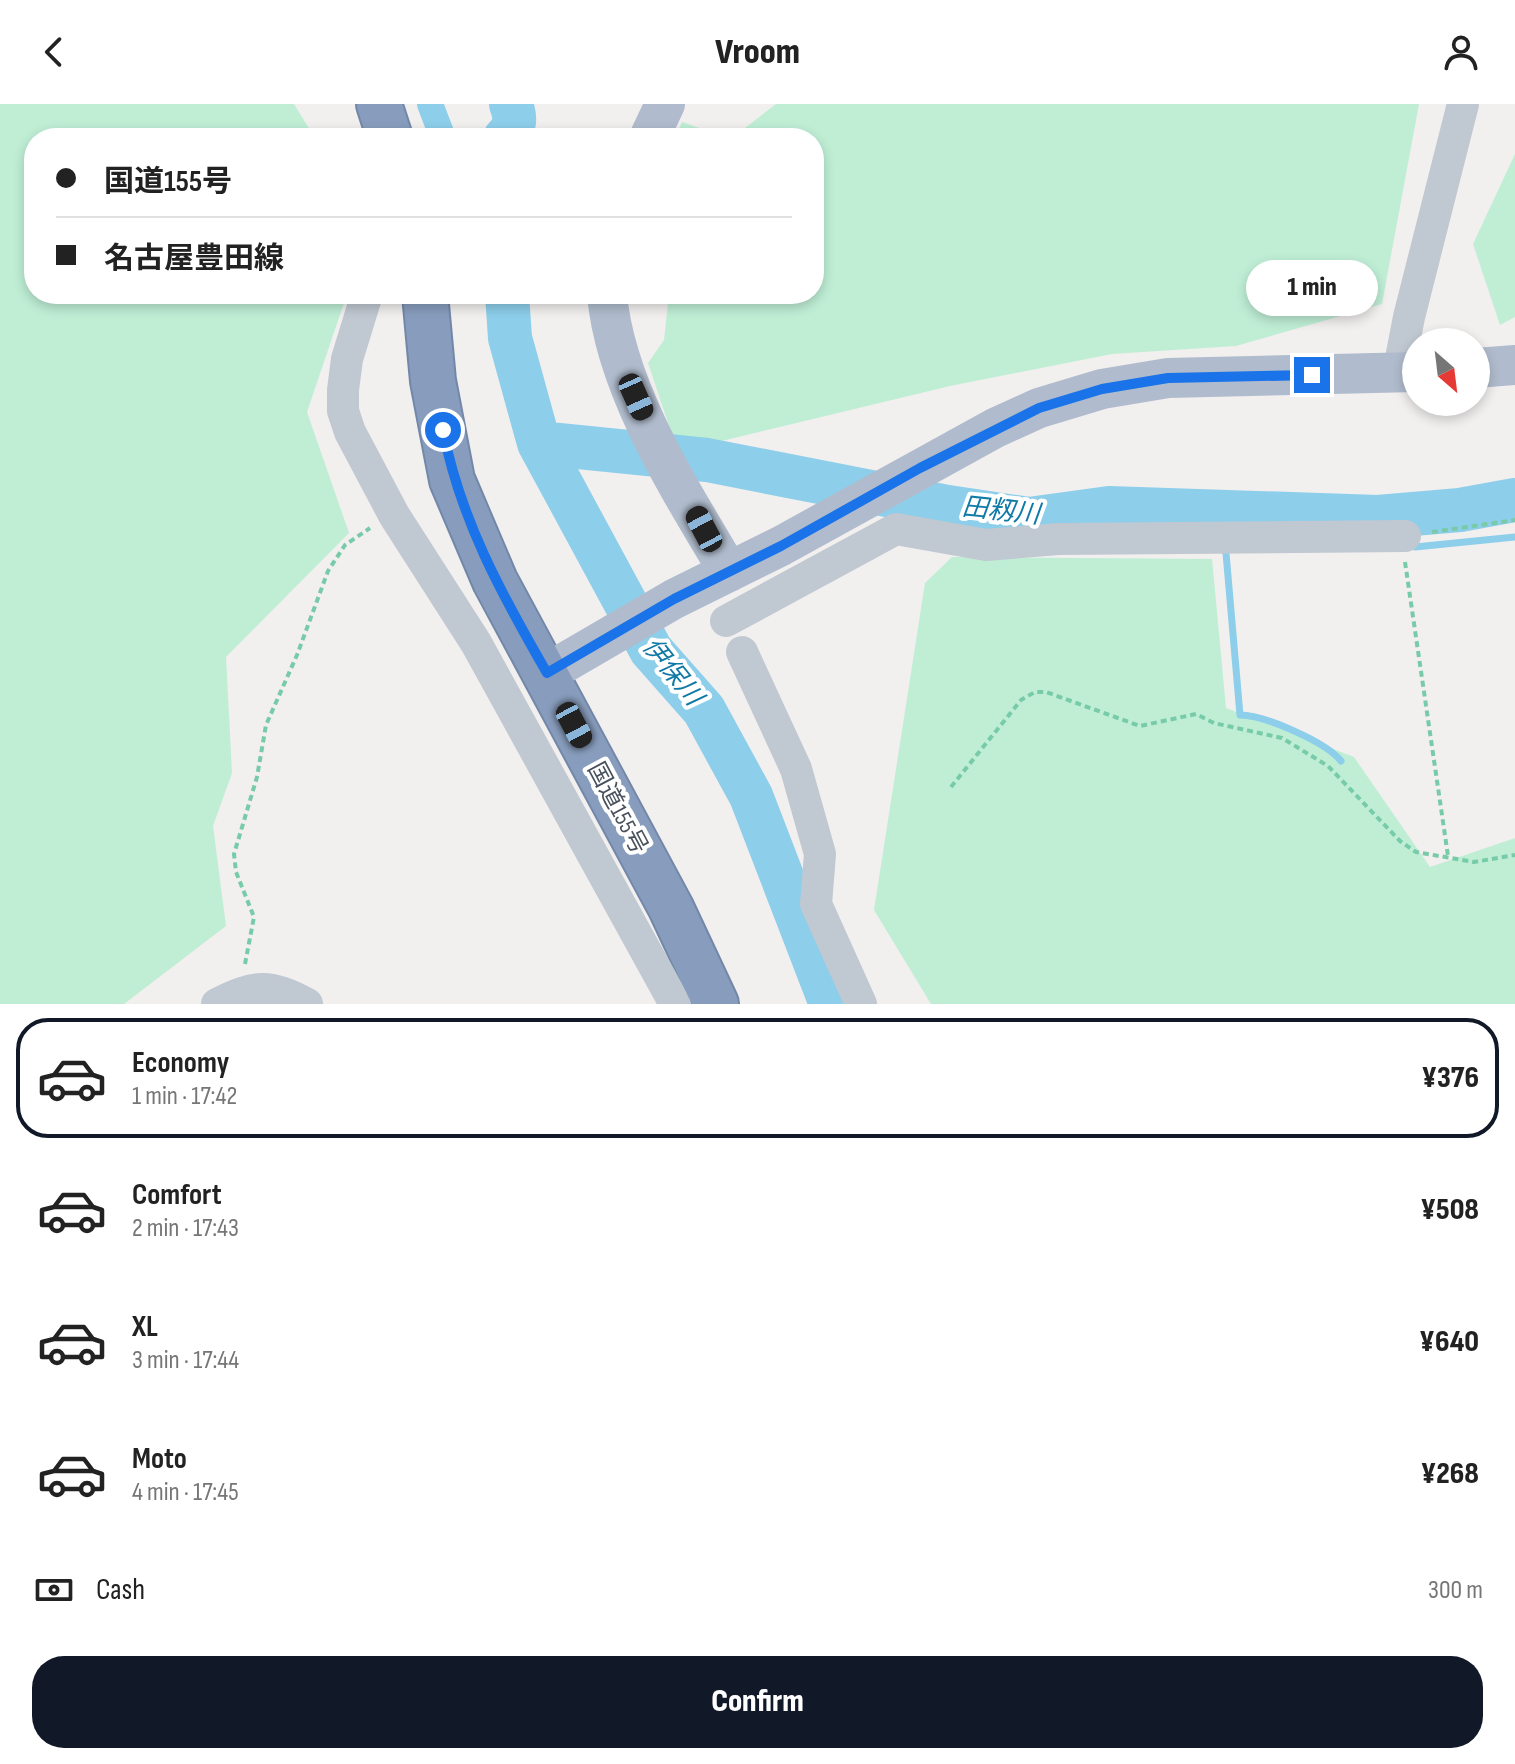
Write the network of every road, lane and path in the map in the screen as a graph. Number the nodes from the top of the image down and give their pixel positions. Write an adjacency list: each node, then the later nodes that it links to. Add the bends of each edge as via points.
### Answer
1 (379, 104): 4 (highway)
2 (665, 104): 5 (main road)
3 (1463, 104): 9 (street)
4 (387, 128)
5 (654, 128)
6 (364, 304): 13 (street, via 347,359 343,411)
7 (426, 304): 19 (highway, 国道155号, via 433,381 452,480 495,581)
8 (609, 304): 16 (main road, via 616,346 646,421)
9 (1409, 328)
10 (1515, 365): 11 (main road)
11 (1490, 367)
12 (1402, 373): 16 (main road, via 1168,378 1080,395 986,433)
13 (394, 515): 23 (path, via 345,545 328,571 266,725 234,854 254,917); 25 (street, via 476,643)
14 (1515, 520): 15 (path)
15 (1405, 536): 17 (street, via 1058,539 986,545 896,529); 22 (path)
16 (729, 572): 19 (main road)
17 (726, 621)
18 (742, 652): 27 (street, via 796,769 820,854 816,904)
19 (559, 666): 26 (highway, 国道155号)
20 (951, 787): 22 (path, via 1021,700 1046,692 1140,726 1196,714 1282,738 1328,766 1400,841 1416,852)
21 (1515, 855): 22 (path, via 1474,862)
22 (1448, 856)
23 (227, 999): 24 (street, via 259,987)
24 (307, 1004)
25 (675, 1004)
26 (716, 1004)
27 (861, 1004)

